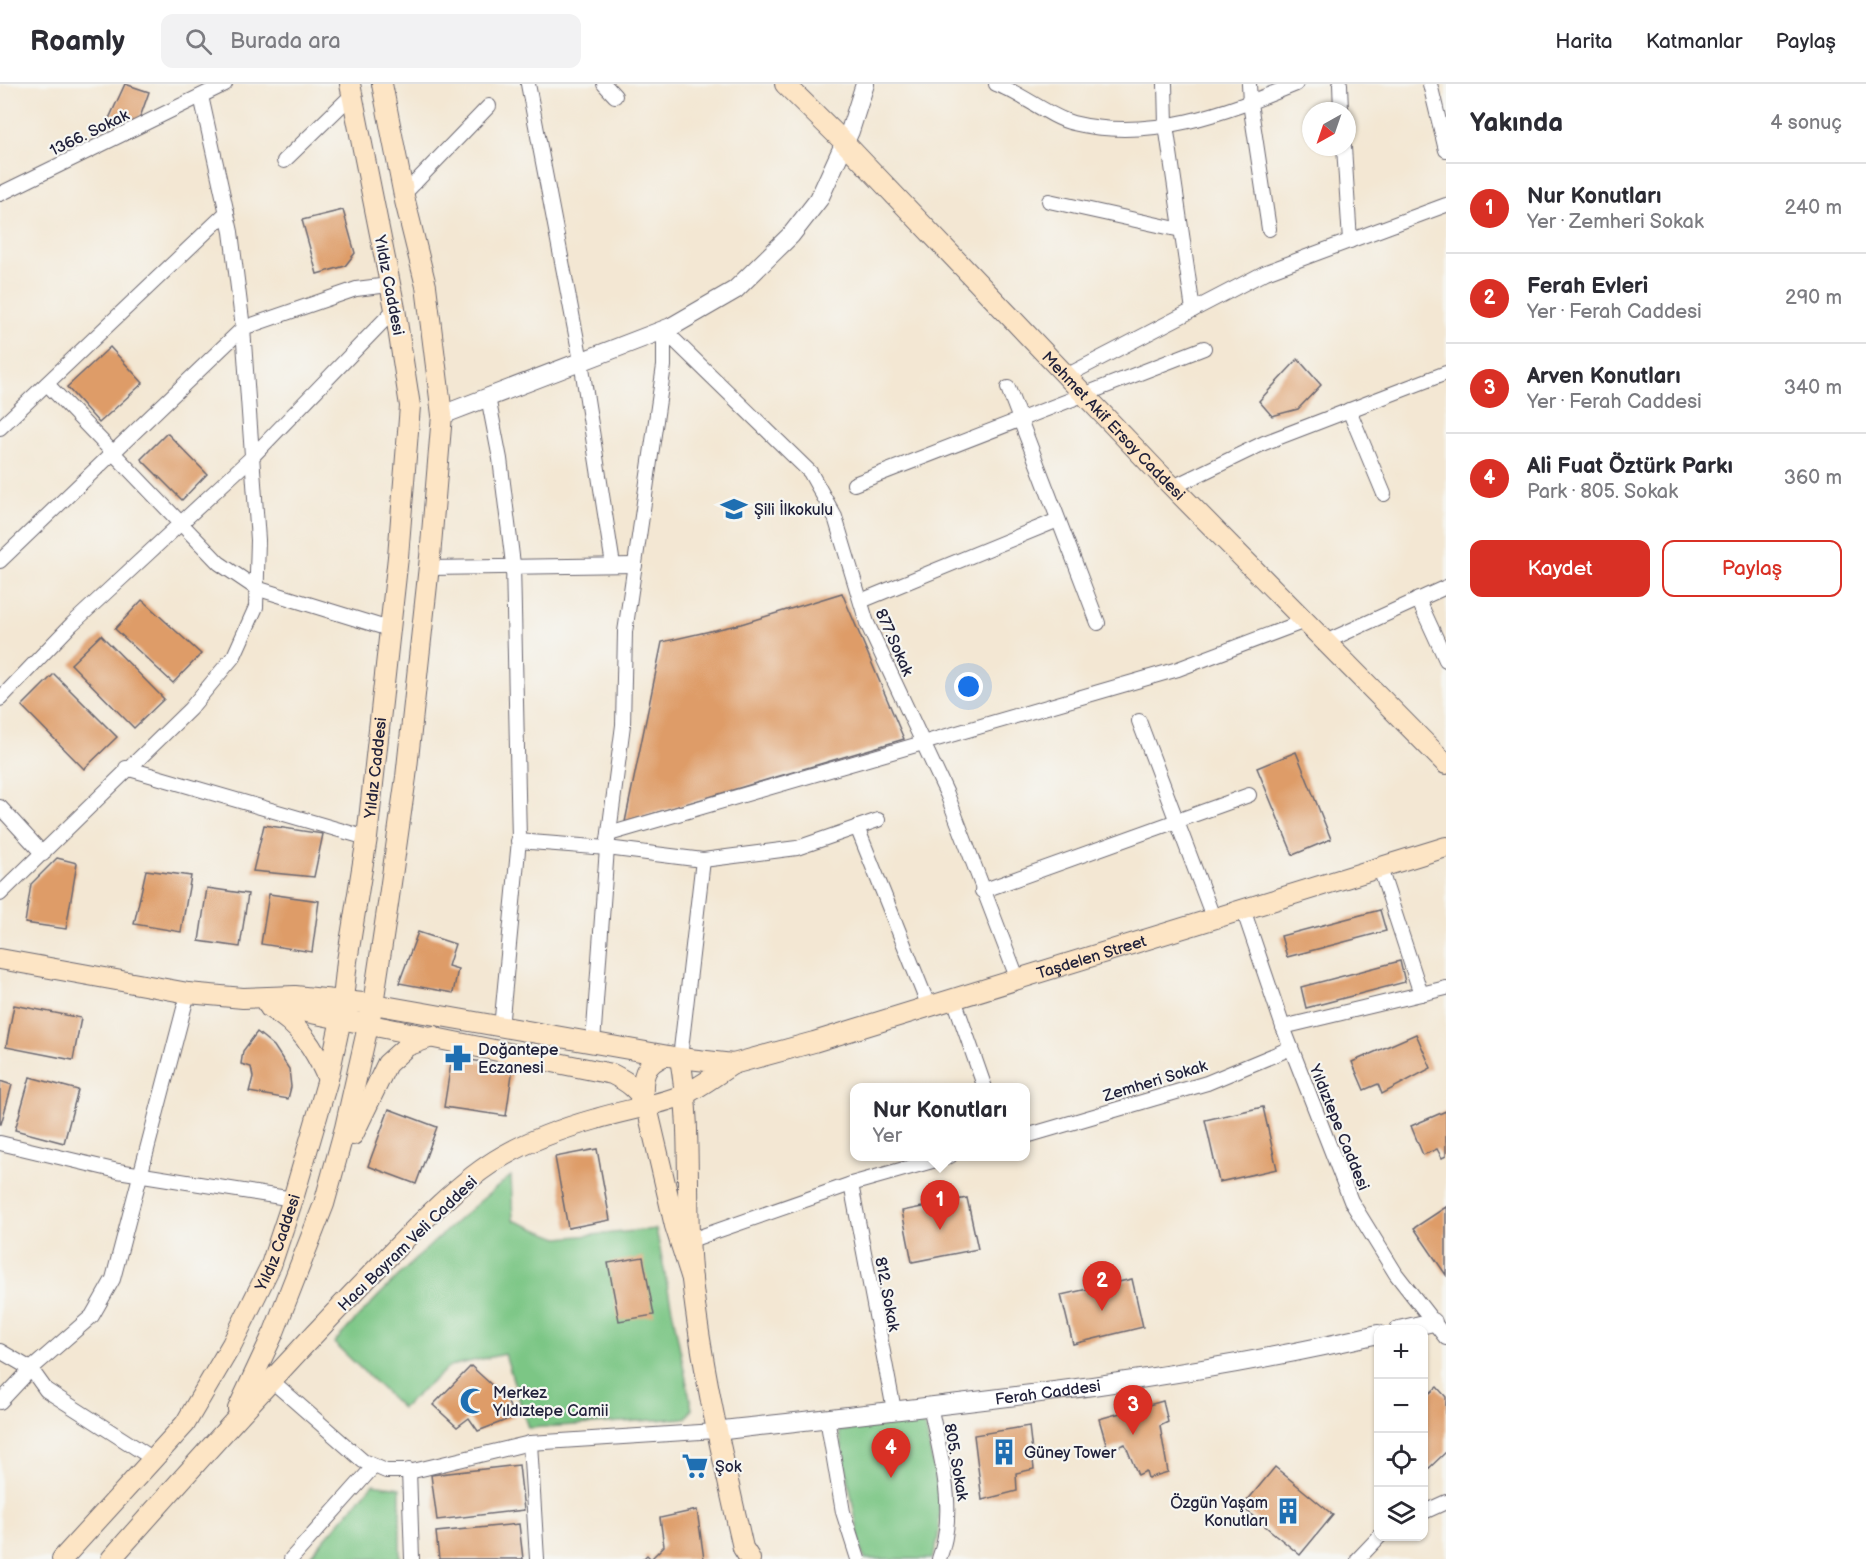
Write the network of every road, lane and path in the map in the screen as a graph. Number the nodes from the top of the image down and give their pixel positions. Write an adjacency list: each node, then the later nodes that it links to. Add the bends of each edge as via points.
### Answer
1 (225, 84): 14 (street, 1366. Sokak)
2 (382, 84): 26 (main road, Yıldız Caddesi)
3 (528, 84): 39 (street)
4 (604, 84): 15 (street)
5 (785, 84): 21 (main road, Mehmet Akif Ersoy Caddesi)
6 (865, 84): 21 (street)
7 (996, 84): 20 (street, via 1071,123 1126,131)
8 (1165, 84): 20 (street)
9 (1249, 84): 17 (street)
10 (1296, 84): 17 (street)
11 (1340, 84): 16 (street)
12 (1430, 84): 19 (street)
13 (351, 89): 24 (street); 33 (main road, Yıldız Caddesi)
14 (201, 96): 25 (street, 1366. Sokak); 29 (street)
15 (615, 96)
16 (1341, 102)
17 (1250, 103): 20 (street, via 1200,120); 30 (street)
18 (489, 106): 26 (street)
19 (1440, 106): 22 (street)
20 (1166, 125): 31 (street)
21 (844, 142): 37 (street, via 819,199 791,235 735,290); 41 (main road, Mehmet Akif Ersoy Caddesi)
22 (1446, 150)
23 (1345, 156): 32 (street)
24 (284, 161)
25 (0, 194)
26 (404, 194): 47 (main road, Yıldız Caddesi, via 426,286)
27 (1049, 201): 31 (street)
28 (1446, 205): 32 (street)
29 (227, 212): 36 (street); 42 (street)
30 (1269, 229)
31 (1181, 230): 35 (street)
32 (1350, 241): 35 (street, via 1266,272)
33 (389, 285): 34 (main road, Yıldız Caddesi); 36 (street, via 356,289)
34 (395, 309): 51 (street); 68 (main road, Yıldız Caddesi, via 410,406)
35 (1193, 310): 41 (street)
36 (243, 328): 50 (street); 51 (street)
37 (664, 330): 39 (street); 59 (street, via 664,366); 65 (street, 877.Sokak, via 810,472 834,517)
38 (1204, 348): 45 (street)
39 (581, 361): 44 (street); 58 (street)
40 (1446, 373): 46 (street)
41 (1066, 376): 45 (main road, Mehmet Akif Ersoy Caddesi)
42 (47, 384): 49 (street); 50 (street)
43 (1008, 388): 48 (street)
44 (488, 397): 47 (street); 61 (street)
45 (1086, 397): 48 (street); 53 (main road, Mehmet Akif Ersoy Caddesi)
46 (1349, 410): 53 (street, via 1264,443); 54 (street)
47 (442, 415): 60 (main road, Yıldız Caddesi)
48 (1020, 421): 52 (street); 55 (street)
49 (0, 428)
50 (114, 453): 56 (street); 57 (street)
51 (251, 458): 56 (street); 63 (street, via 258,540)
52 (854, 484)
53 (1173, 487): 66 (main road, Mehmet Akif Ersoy Caddesi)
54 (1384, 494)
55 (1058, 520): 65 (street); 67 (street)
56 (181, 522): 63 (street, via 219,562); 71 (street, via 72,624)
57 (0, 561)
58 (613, 565): 59 (street); 61 (street)
59 (634, 565): 81 (street, via 625,632 623,725)
60 (429, 567): 61 (street); 100 (main road, Yıldız Caddesi, via 406,777)
61 (513, 568): 83 (street)
62 (1446, 586): 64 (street)
63 (256, 588): 68 (street); 75 (street, via 256,606 234,656 187,712)
64 (1418, 599): 69 (street); 70 (street)
65 (861, 601): 73 (street, 877.Sokak, via 867,622)
66 (1305, 621): 69 (main road, Mehmet Akif Ersoy Caddesi); 73 (street, via 1178,669)
67 (1098, 623)
68 (389, 629): 82 (main road, Yıldız Caddesi)
69 (1325, 642): 74 (main road, Mehmet Akif Ersoy Caddesi)
70 (1446, 660)
71 (0, 699)
72 (1139, 721): 79 (street)
73 (923, 741): 81 (street); 89 (street, 877.Sokak)
74 (1446, 764)
75 (126, 768): 82 (street); 86 (street)
76 (1249, 795): 79 (street)
77 (0, 807): 86 (street)
78 (878, 820): 80 (street)
79 (1177, 820): 89 (street); 92 (street)
80 (857, 827): 87 (street, via 797,848); 101 (street)
81 (609, 834): 85 (street)
82 (366, 838): 102 (main road, Yıldız Caddesi)
83 (518, 842): 85 (street); 105 (street)
84 (1446, 847): 88 (main road, Taşdelen Street)
85 (607, 848): 87 (street); 107 (street)
86 (43, 854): 90 (street)
87 (703, 860): 109 (street)
88 (1380, 868): 91 (main road, Taşdelen Street); 97 (street)
89 (982, 891): 94 (street, 877.Sokak)
90 (0, 894)
91 (1243, 909): 92 (main road, Taşdelen Street); 104 (street, Yıldıztepe Caddesi)
92 (1213, 917): 94 (main road, Taşdelen Street)
93 (0, 959): 96 (main road)
94 (1018, 980): 98 (main road, Taşdelen Street)
95 (1446, 988): 97 (street)
96 (188, 993): 99 (main road); 118 (street)
97 (1421, 994): 104 (street)
98 (954, 999): 101 (main road, Taşdelen Street); 112 (street)
99 (251, 1000): 102 (main road, via 295,996); 111 (main road, via 286,1017 302,1032)
100 (373, 1004): 102 (main road); 103 (main road, Yıldız Caddesi); 105 (main road)
101 (928, 1007): 110 (main road, Taşdelen Street)
102 (342, 1010): 103 (main road); 111 (main road, Yıldız Caddesi)
103 (368, 1024): 106 (main road); 121 (main road, Yıldız Caddesi)
104 (1282, 1027): 108 (street, Yıldıztepe Caddesi)
105 (501, 1028): 107 (main road)
106 (434, 1036): 114 (main road, via 612,1074 625,1080); 121 (main road, via 407,1046 387,1064)
107 (593, 1043): 109 (main road)
108 (1291, 1048): 115 (street, Zemheri Sokak, via 1207,1083); 124 (street, Yıldıztepe Caddesi, via 1351,1201 1396,1274)
109 (672, 1057): 110 (main road); 113 (main road); 114 (main road, via 647,1067 642,1080)
110 (734, 1064): 113 (main road, Hacı Bayram Veli Caddesi)
111 (328, 1079): 120 (main road, Yıldız Caddesi)
112 (983, 1083)
113 (684, 1094): 114 (main road, Hacı Bayram Veli Caddesi); 122 (main road)
114 (645, 1102): 123 (main road); 130 (main road, Hacı Bayram Veli Caddesi, via 541,1137 483,1170 397,1248)
115 (1030, 1135)
116 (0, 1143): 118 (street)
117 (932, 1161): 119 (street)
118 (142, 1174): 120 (street); 129 (street, via 113,1279 92,1316)
119 (850, 1184): 122 (street); 133 (street, 812. Sokak)
120 (293, 1199): 138 (main road, Yıldız Caddesi, via 271,1265 232,1344 184,1424)
121 (324, 1204): 135 (main road, Yıldız Caddesi, via 274,1332)
122 (691, 1240): 123 (main road)
123 (692, 1279): 136 (main road)
124 (1433, 1322): 125 (street); 127 (street, Yıldıztepe Caddesi)
125 (1418, 1325)
126 (1374, 1335): 132 (street, Ferah Caddesi, via 1283,1356)
127 (1446, 1338)
128 (0, 1351): 129 (street)
129 (30, 1369): 131 (street); 138 (street, via 46,1390)
130 (272, 1381): 135 (main road, Hacı Bayram Veli Caddesi); 139 (street, via 363,1461)
131 (0, 1402)
132 (930, 1406): 133 (street, Ferah Caddesi); 151 (street, 805. Sokak, via 949,1511)
133 (894, 1410): 134 (street, Ferah Caddesi)
134 (827, 1418): 136 (street, Ferah Caddesi); 150 (street, via 843,1512)
135 (231, 1422): 145 (main road)
136 (716, 1431): 137 (street); 149 (main road, via 743,1548)
137 (530, 1443): 140 (street); 148 (street)
138 (154, 1460): 144 (main road)
139 (374, 1466): 140 (street, via 386,1471); 146 (street)
140 (409, 1470): 147 (street)
141 (1446, 1502): 142 (street)
142 (1428, 1510)
143 (1375, 1541): 152 (street)
144 (62, 1559)
145 (111, 1559)
146 (291, 1559)
147 (412, 1559)
148 (537, 1559)
149 (750, 1559)
150 (858, 1559)
151 (939, 1559)
152 (1358, 1559)

